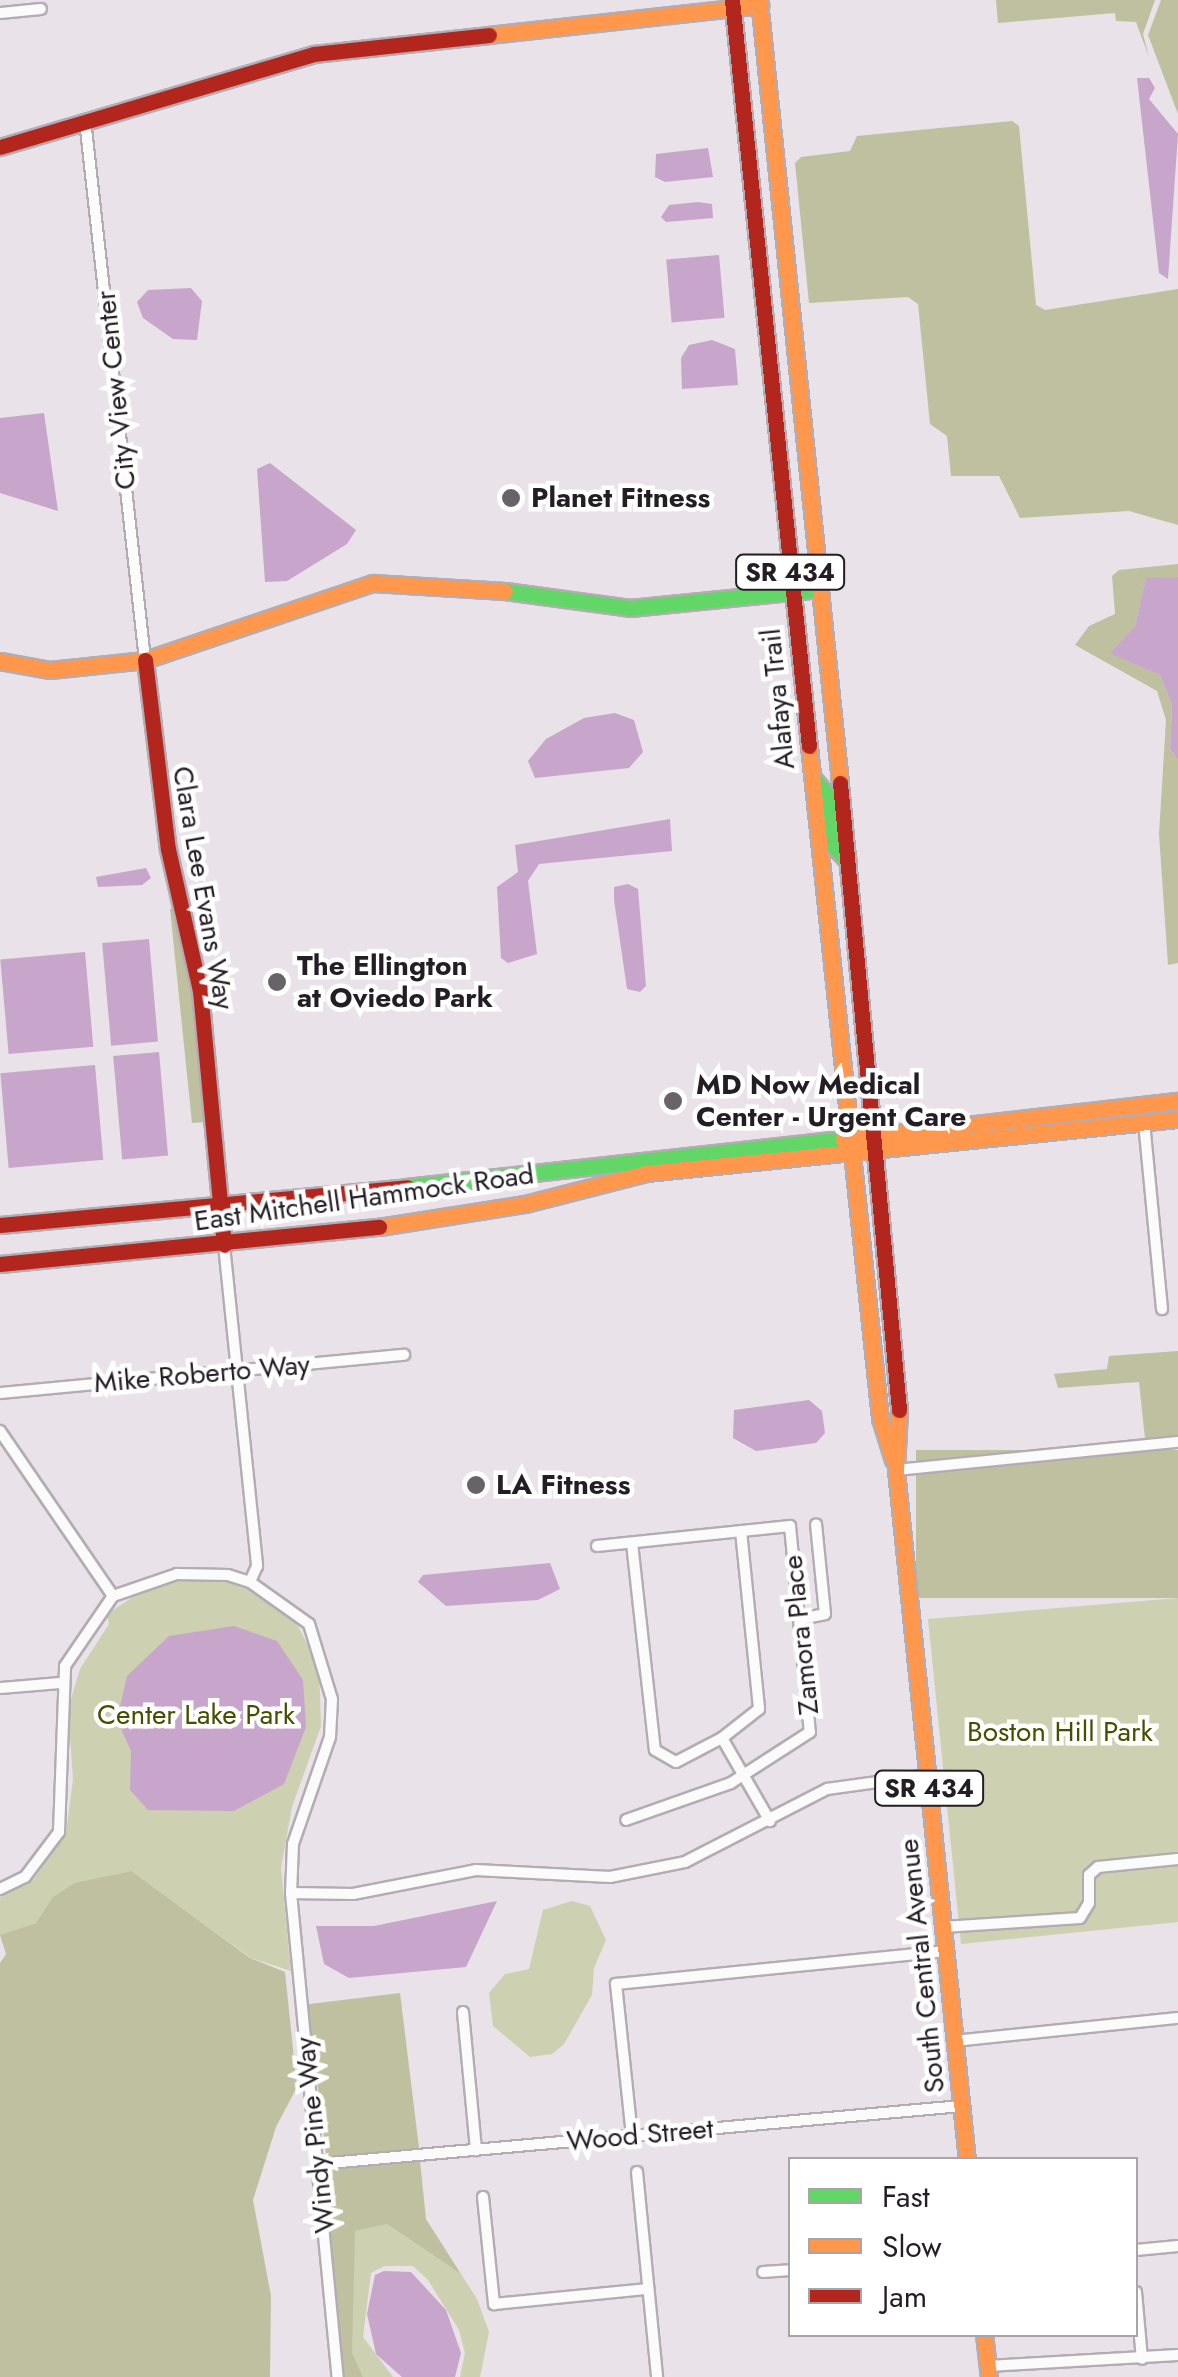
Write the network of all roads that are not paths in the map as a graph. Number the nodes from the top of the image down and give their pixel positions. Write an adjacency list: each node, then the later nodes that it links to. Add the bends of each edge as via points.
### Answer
1 (760, 3): 2 (main road); 7 (main road, Alafaya Trail / SR 434)
2 (733, 4): 5 (main road, via 314,54); 8 (main road, Alafaya Trail / SR 434)
3 (41, 9): 4 (street)
4 (0, 13)
5 (85, 120): 6 (main road); 9 (street, City View Center)
6 (0, 147)
7 (820, 590): 8 (main road); 12 (main road, Alafaya Trail / SR 434)
8 (792, 592): 9 (main road, via 630,608 439,582 372,583); 11 (main road, Alafaya Trail / SR 434)
9 (145, 660): 10 (main road, via 50,670); 20 (main road, Clara Lee Evans Way, via 168,849 200,991)
10 (0, 661)
11 (812, 776): 12 (main road, via 826,793 832,844); 17 (main road, Alafaya Trail / SR 434)
12 (848, 862): 16 (main road, Alafaya Trail / SR 434)
13 (1175, 1101): 15 (main road, via 1167,1113); 16 (main road, East Mitchell Hammock Road)
14 (1178, 1119): 15 (main road, East Mitchell Hammock Road)
15 (1137, 1123): 18 (main road, East Mitchell Hammock Road); 24 (street)
16 (872, 1133): 17 (main road, East Mitchell Hammock Road); 18 (main road, Alafaya Trail / SR 434)
17 (850, 1136): 19 (main road, Alafaya Trail / SR 434); 20 (main road, East Mitchell Hammock Road)
18 (873, 1150): 19 (main road, East Mitchell Hammock Road); 30 (main road, South Central Avenue / SR 434, via 900,1417)
19 (851, 1153): 22 (main road, East Mitchell Hammock Road, via 646,1174 525,1204); 30 (main road, South Central Avenue / SR 434, via 880,1418)
20 (218, 1206): 21 (main road, East Mitchell Hammock Road); 22 (main road, Clara Lee Evans Way)
21 (0, 1225)
22 (224, 1245): 23 (main road, East Mitchell Hammock Road); 26 (street)
23 (0, 1264)
24 (1162, 1309)
25 (404, 1355): 26 (street, Mike Roberto Way)
26 (238, 1371): 27 (street, Mike Roberto Way); 35 (street, via 257,1566)
27 (0, 1393)
28 (0, 1430): 36 (street)
29 (1178, 1442): 30 (street)
30 (896, 1470): 41 (main road, South Central Avenue / SR 434)
31 (816, 1524): 37 (street, via 824,1614)
32 (741, 1532): 33 (street, Zamora Place); 37 (street, Zamora Place, via 790,1526); 40 (street, via 759,1710)
33 (632, 1543): 34 (street, Zamora Place); 40 (street, via 656,1750 676,1762)
34 (597, 1546)
35 (250, 1582): 36 (street, via 177,1574); 47 (street, Windy Pine Way, via 308,1624 332,1698 330,1737 292,1844)
36 (113, 1596): 38 (street, via 76,1642)
37 (800, 1619): 42 (street, Zamora Place, via 810,1732)
38 (62, 1683): 39 (street); 46 (street, via 63,1818 48,1854 25,1877)
39 (0, 1688)
40 (722, 1738): 42 (street)
41 (928, 1775): 44 (street, via 826,1789); 48 (main road, South Central Avenue / SR 434)
42 (743, 1776): 43 (street, Zamora Place, via 682,1806); 44 (street)
43 (626, 1820)
44 (770, 1822): 47 (street, via 685,1862 610,1876 476,1870 353,1894)
45 (1178, 1859): 48 (street, via 1098,1867 1080,1918)
46 (0, 1889)
47 (291, 1894): 57 (street, Windy Pine Way)
48 (943, 1927): 49 (main road, South Central Avenue / SR 434)
49 (946, 1951): 52 (main road, South Central Avenue / SR 434); 54 (street, via 616,1984)
50 (464, 2012): 55 (street)
51 (1178, 2018): 52 (street)
52 (954, 2041): 53 (main road, South Central Avenue / SR 434)
53 (961, 2106): 54 (street, Wood Street); 56 (main road, South Central Avenue / SR 434)
54 (632, 2136): 55 (street, Wood Street)
55 (476, 2150): 57 (street, Wood Street)
56 (966, 2157)
57 (318, 2164): 69 (street, Windy Pine Way)
58 (636, 2172): 64 (street)
59 (483, 2196): 64 (street, via 494,2304)
60 (1178, 2246): 61 (street)
61 (1138, 2250)
62 (788, 2270): 63 (street)
63 (763, 2272)
64 (648, 2289): 70 (street)
65 (1138, 2314): 68 (street)
66 (1178, 2355): 68 (street)
67 (987, 2357): 68 (street)
68 (1142, 2358)
69 (338, 2377)
70 (657, 2377)

